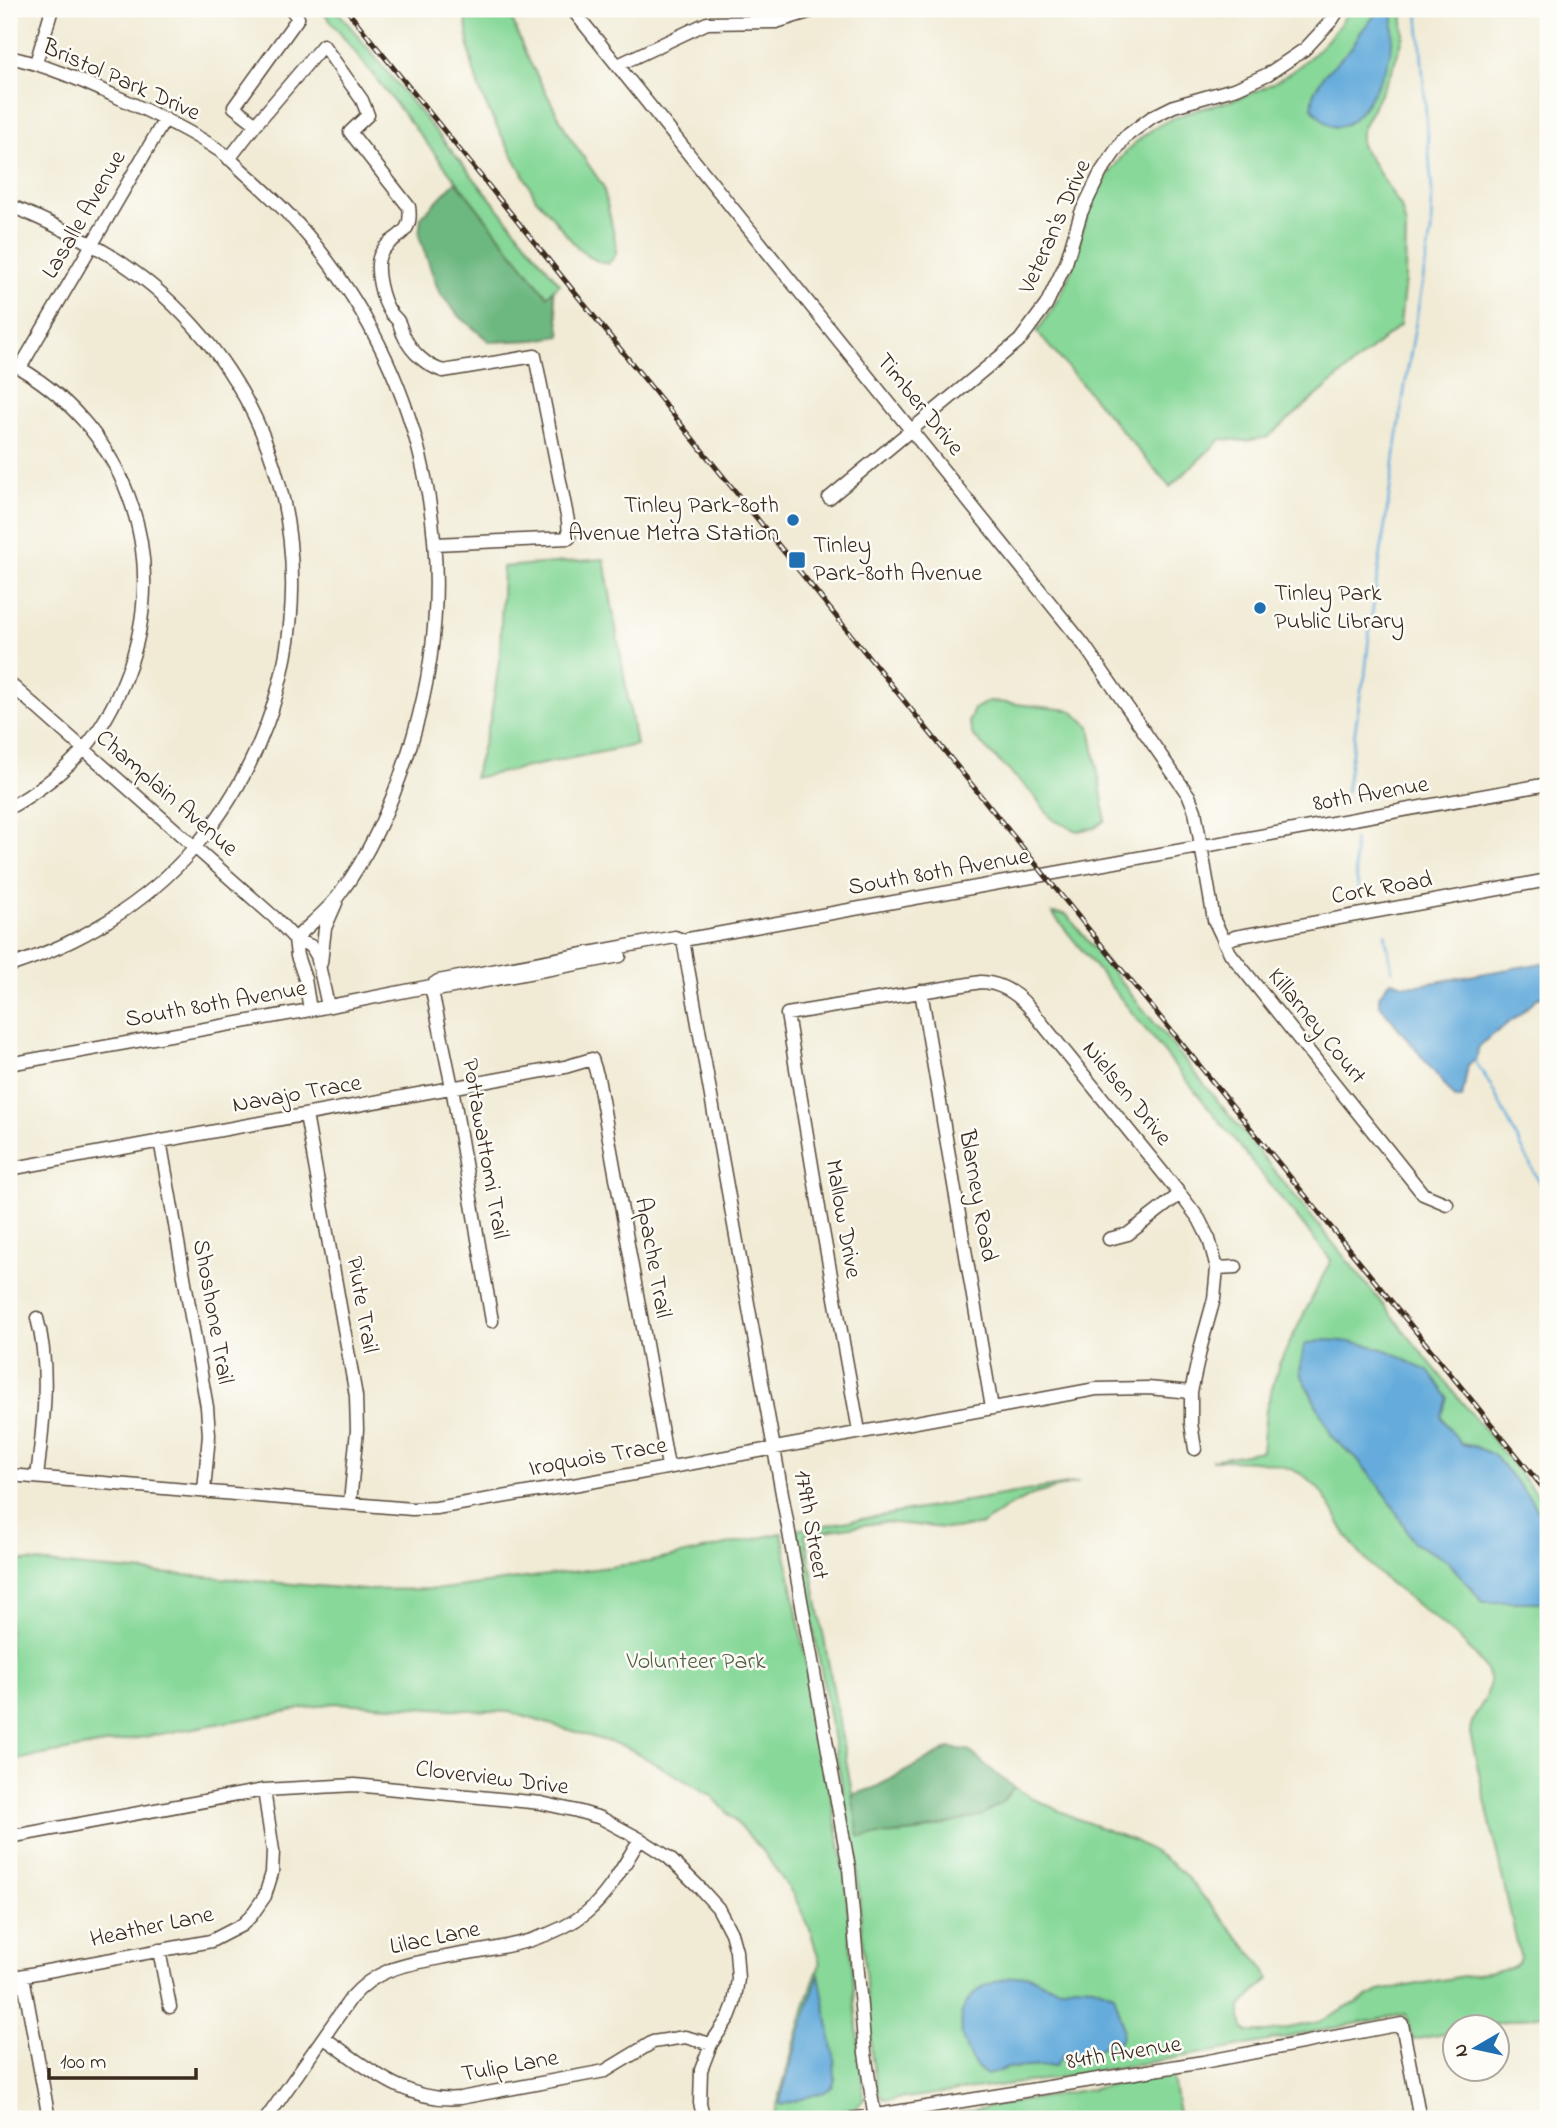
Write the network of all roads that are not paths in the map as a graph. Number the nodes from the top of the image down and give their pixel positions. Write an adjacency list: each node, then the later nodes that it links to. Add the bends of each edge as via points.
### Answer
1 (52, 9): 7 (street)
2 (291, 9): 10 (street, via 298,18 234,107)
3 (572, 9): 8 (street, Timber Drive)
4 (818, 9): 8 (street, via 776,22 707,23)
5 (1339, 9): 19 (street, Veteran's Drive, via 1305,49 1268,74 1174,106 1125,137 1081,213 1066,263 1046,305 1020,340)
6 (9, 57): 7 (street, Bristol Park Drive)
7 (36, 63): 9 (street, Bristol Park Drive)
8 (618, 65): 19 (street, Timber Drive)
9 (165, 119): 11 (street, Bristol Park Drive); 13 (street, Lasalle Avenue)
10 (256, 124): 11 (street); 14 (street, via 323,45 368,115 350,132 409,207 406,231 379,258 379,281)
11 (229, 159): 15 (street, Bristol Park Drive, via 300,226)
12 (9, 205): 13 (street)
13 (92, 243): 18 (street, Lasalle Avenue); 27 (street, via 169,301 220,360 256,418 287,521 293,598 278,690 245,773)
14 (390, 312): 15 (street); 16 (street)
15 (368, 325): 17 (street, Bristol Park Drive)
16 (404, 337): 17 (street); 21 (street, via 423,360 443,371 535,356 568,521 569,538)
17 (381, 348): 21 (street, Bristol Park Drive, via 416,441 428,485)
18 (15, 365): 23 (street, via 52,389 101,443 128,493 144,553 144,603 136,651 114,706)
19 (913, 429): 20 (street, Veteran's Drive); 26 (street, Timber Drive, via 1084,645 1189,796)
20 (829, 498)
21 (435, 544): 29 (street, Bristol Park Drive, via 432,647 417,725 376,833)
22 (9, 683): 23 (street, Champlain Avenue)
23 (84, 749): 25 (street, via 60,774); 27 (street, Champlain Avenue)
24 (1548, 784): 26 (street, 80th Avenue)
25 (9, 808)
26 (1201, 846): 31 (street, South 80th Avenue); 32 (street, Killarney Court, via 1214,920)
27 (195, 847): 30 (street, Champlain Avenue); 33 (street, via 147,892 105,922)
28 (1548, 880): 32 (street, Cork Road)
29 (338, 897): 30 (street, Bristol Park Drive); 34 (street, Bristol Park Drive, via 325,928)
30 (295, 939): 34 (street, Champlain Avenue, via 310,946); 38 (street)
31 (683, 940): 35 (street, South 80th Avenue, via 675,937 438,981); 56 (street, 179th Street)
32 (1223, 942): 47 (street, Killarney Court, via 1423,1194)
33 (9, 966)
34 (321, 970): 37 (street, Champlain Avenue)
35 (431, 986): 37 (street, South 80th Avenue); 42 (street, Pottawattomi Trail)
36 (921, 991): 39 (street, Nielsen Drive); 46 (street, Nielsen Drive, via 987,982 1020,997); 54 (street, Blarney Road)
37 (328, 1006): 38 (street, South 80th Avenue)
38 (310, 1010): 41 (street, South 80th Avenue)
39 (787, 1014): 55 (street, Mallow Drive)
40 (592, 1059): 42 (street, Navajo Trace, via 565,1068); 58 (street, Apache Trail)
41 (9, 1064)
42 (452, 1087): 43 (street, Navajo Trace); 52 (street, Pottawattomi Trail)
43 (306, 1115): 44 (street, Navajo Trace); 62 (street, Piute Trail, via 356,1396)
44 (160, 1140): 45 (street, Navajo Trace); 61 (street, Shoshone Trail, via 207,1407)
45 (9, 1169)
46 (1180, 1194): 48 (street, via 1128,1234); 50 (street, Nielsen Drive, via 1204,1228)
47 (1447, 1204)
48 (1109, 1239)
49 (1236, 1267): 50 (street)
50 (1217, 1268): 53 (street, Nielsen Drive)
51 (37, 1318): 60 (street, via 45,1367)
52 (492, 1321)
53 (1191, 1392): 54 (street, Iroquois Trace, via 1096,1389); 57 (street, Nielsen Drive)
54 (992, 1408): 55 (street, Iroquois Trace)
55 (859, 1431): 56 (street, Iroquois Trace)
56 (775, 1447): 58 (street, Iroquois Trace); 72 (street, 179th Street, via 849,1868)
57 (1195, 1449)
58 (668, 1466): 62 (street, Iroquois Trace, via 436,1508)
59 (9, 1475): 60 (street, Iroquois Trace)
60 (37, 1477): 61 (street, Iroquois Trace)
61 (204, 1491): 62 (street, Iroquois Trace)
62 (350, 1503)
63 (264, 1790): 64 (street, Cloverview Drive); 65 (street, Cloverview Drive, via 355,1784 541,1803 601,1818); 66 (street, Heather Lane, via 274,1862 269,1886 257,1908 242,1925 220,1938)
64 (9, 1837)
65 (640, 1839): 70 (street, Lilac Lane, via 605,1894 571,1923 527,1942 387,1971 359,1990); 71 (street, Cloverview Drive, via 668,1857 698,1886 718,1908 734,1942 738,1979 734,2004)
66 (159, 1950): 67 (street, Heather Lane); 69 (street)
67 (23, 1976): 68 (street, Heather Lane); 73 (street)
68 (9, 1978)
69 (170, 2007)
70 (324, 2038): 71 (street, Tulip Lane, via 398,2087 440,2098 605,2071 653,2042 685,2037); 74 (street, Lilac Lane)
71 (711, 2044): 75 (street, Cloverview Drive, via 701,2070)
72 (875, 2117): 76 (street, 84th Avenue); 77 (street, 84th Avenue, via 1402,2024)
73 (49, 2119)
74 (267, 2119)
75 (704, 2119)
76 (852, 2119)
77 (1420, 2119)

